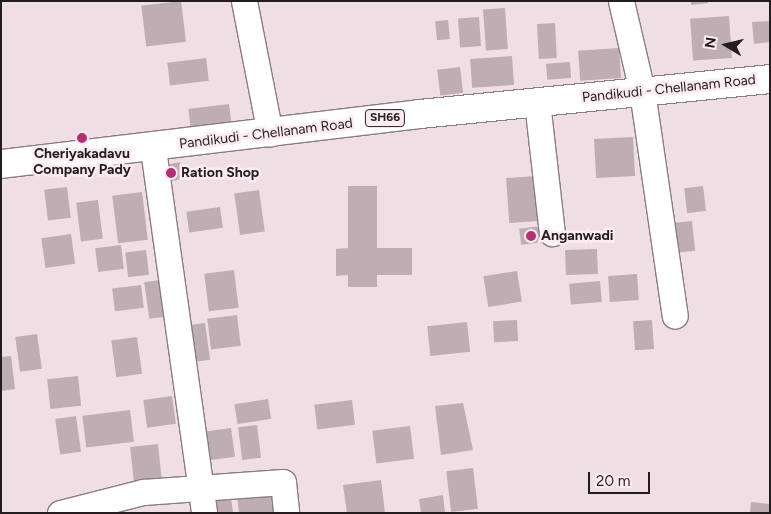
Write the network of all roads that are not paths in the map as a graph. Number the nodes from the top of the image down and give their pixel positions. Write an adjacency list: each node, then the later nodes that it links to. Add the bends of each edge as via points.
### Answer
1 (244, 1): 6 (street)
2 (621, 1): 4 (street)
3 (770, 79): 4 (main road, Pandikudi - Chellanam Road / SH66)
4 (642, 91): 5 (main road, Pandikudi - Chellanam Road / SH66); 10 (street)
5 (538, 102): 6 (main road, Pandikudi - Chellanam Road / SH66); 9 (street)
6 (270, 134): 7 (main road, Pandikudi - Chellanam Road / SH66)
7 (153, 149): 8 (main road, Pandikudi - Chellanam Road / SH66); 11 (street)
8 (1, 164)
9 (552, 233)
10 (675, 316)
11 (199, 488): 12 (street, via 143,492); 13 (street); 14 (street, via 283,482)
12 (60, 513)
13 (204, 513)
14 (286, 513)

